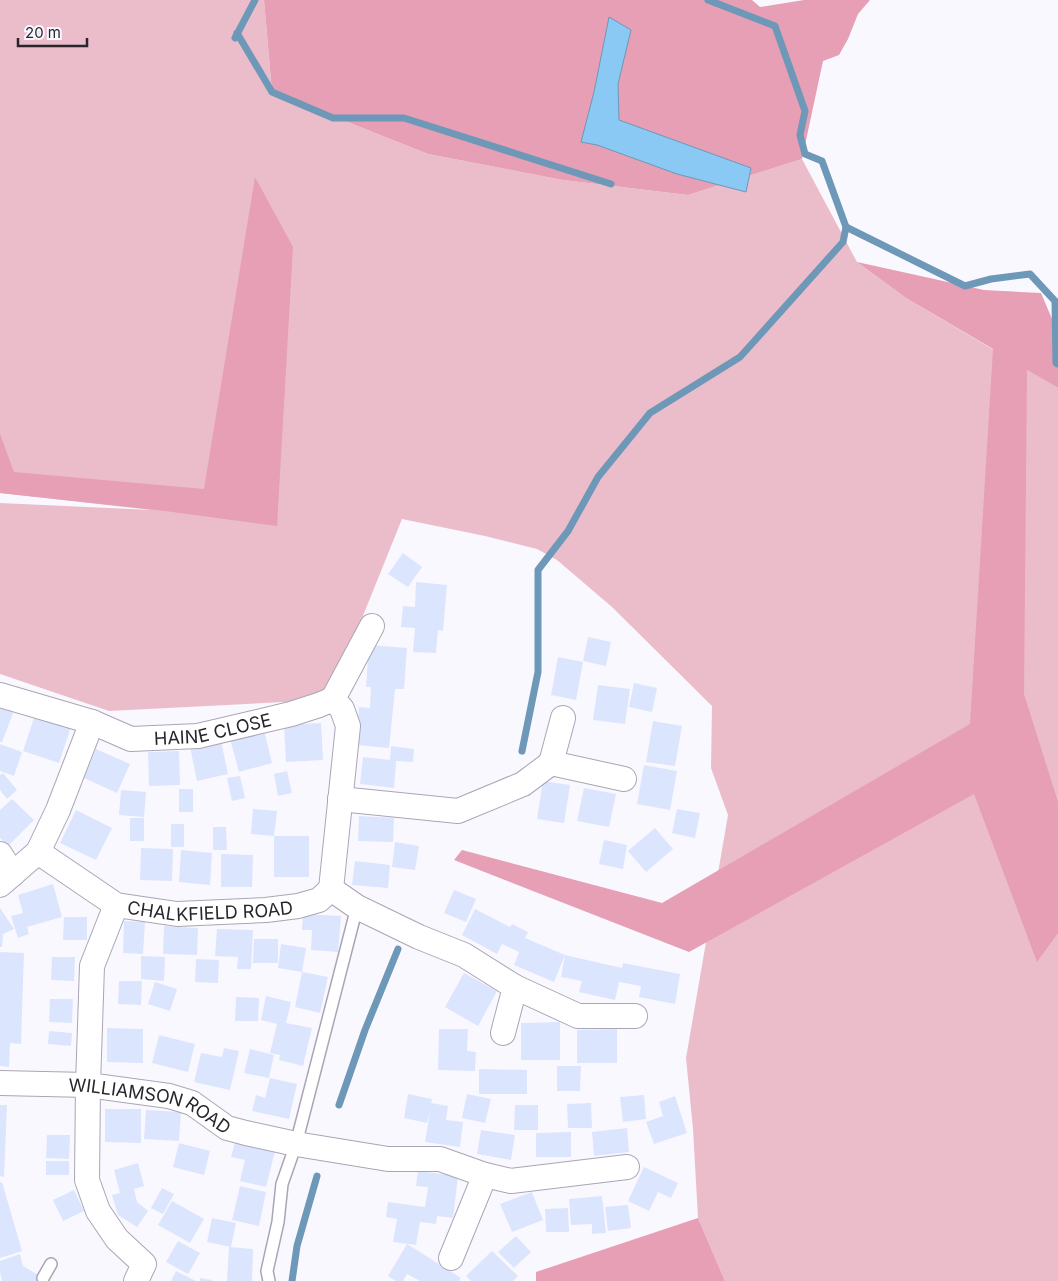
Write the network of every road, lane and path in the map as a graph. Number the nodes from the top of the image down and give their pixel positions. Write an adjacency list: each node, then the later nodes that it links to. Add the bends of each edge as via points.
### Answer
1 (372, 626): 3 (street)
2 (0, 695): 5 (street, HAINE CLOSE)
3 (333, 698): 5 (street, HAINE CLOSE, via 291,714 198,736 131,739); 8 (street, via 342,709 348,726)
4 (563, 718): 6 (street)
5 (92, 722): 9 (street)
6 (551, 763): 7 (street); 8 (street, via 523,784 458,811)
7 (624, 779)
8 (340, 800): 12 (street)
9 (38, 852): 11 (street); 13 (street, CHALKFIELD ROAD)
10 (0, 854): 11 (street)
11 (6, 880)
12 (331, 889): 13 (street, CHALKFIELD ROAD, via 319,900 266,910 177,914); 14 (street)
13 (116, 905): 19 (street, via 92,966)
14 (357, 907): 15 (street, via 464,955); 20 (lane)
15 (515, 987): 16 (street, via 578,1016); 17 (street)
16 (635, 1016)
17 (503, 1033)
18 (0, 1083): 19 (street, WILLIAMSON ROAD)
19 (88, 1085): 20 (street, WILLIAMSON ROAD, via 177,1098 192,1103 227,1128); 26 (street, via 87,1180 98,1210 116,1239 144,1264)
20 (296, 1144): 22 (street, WILLIAMSON ROAD, via 388,1158 440,1158); 27 (lane, via 282,1184 278,1222 267,1271)
21 (627, 1167): 22 (street, WILLIAMSON ROAD, via 511,1181)
22 (484, 1176): 23 (street)
23 (451, 1258)
24 (51, 1264): 25 (lane)
25 (43, 1278)
26 (136, 1281)
27 (269, 1281)

